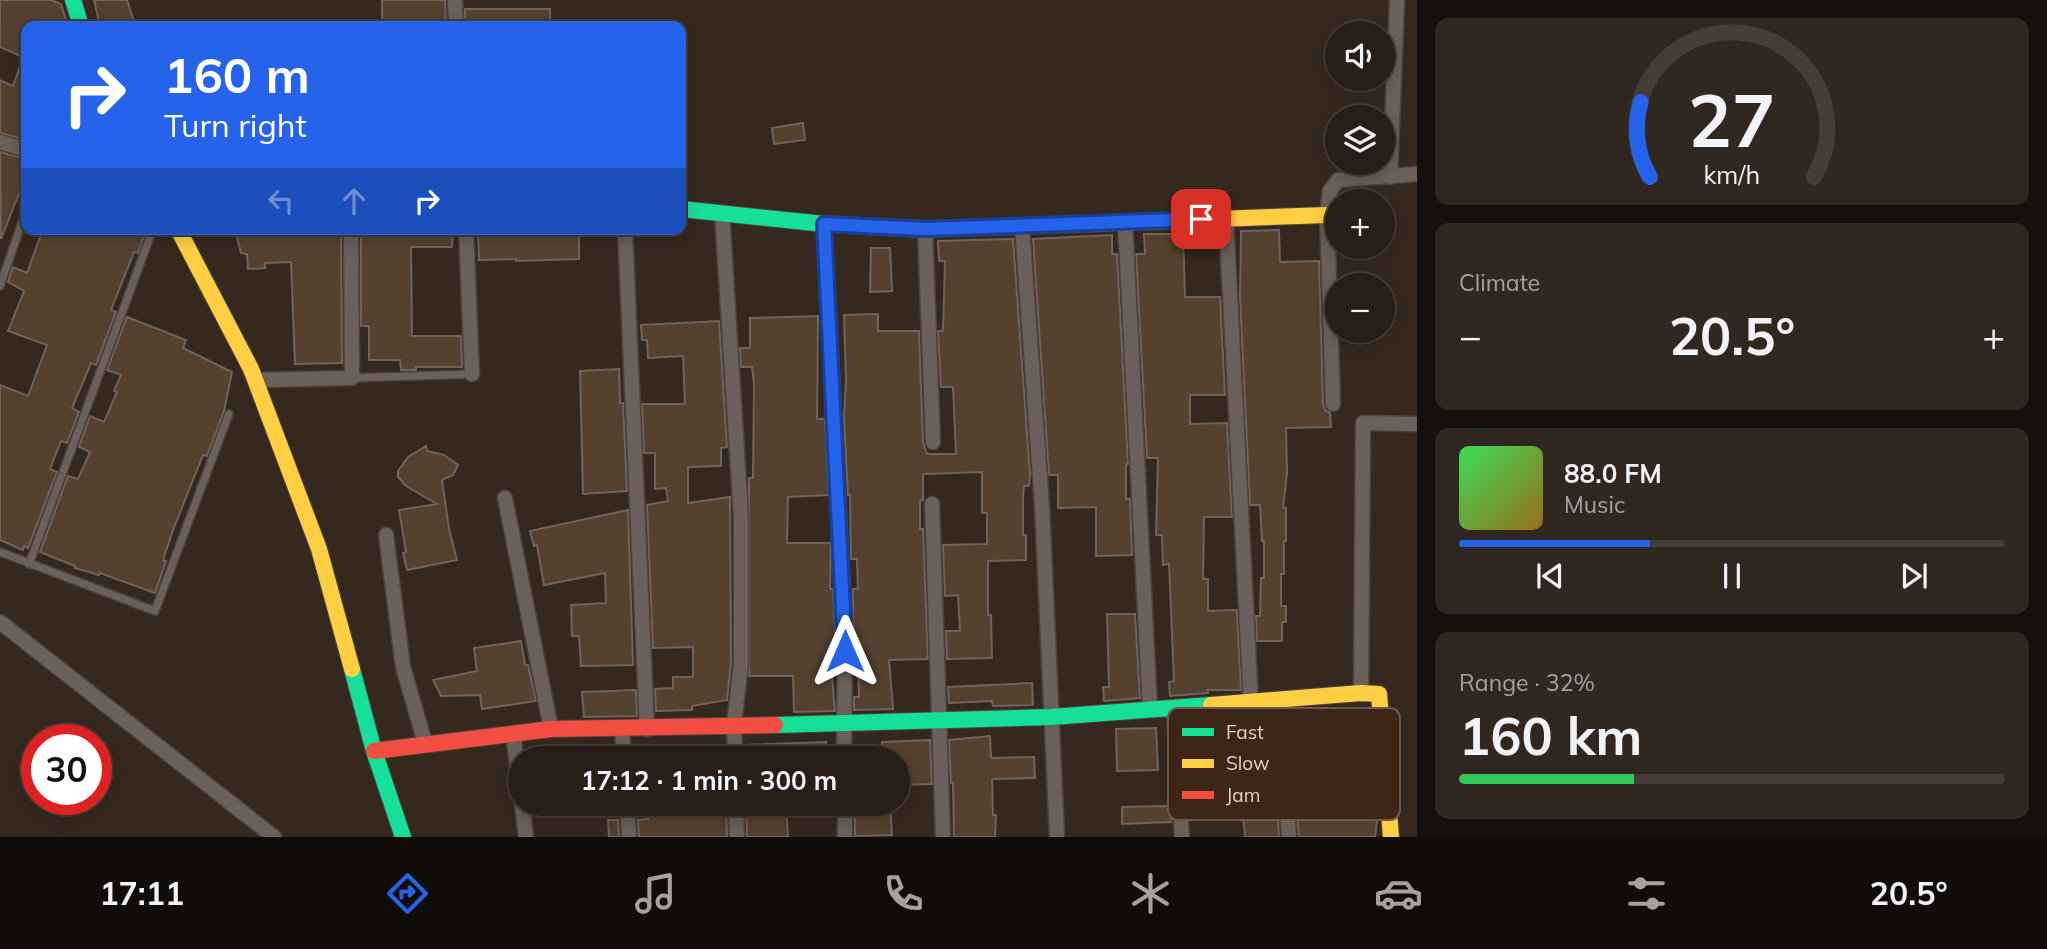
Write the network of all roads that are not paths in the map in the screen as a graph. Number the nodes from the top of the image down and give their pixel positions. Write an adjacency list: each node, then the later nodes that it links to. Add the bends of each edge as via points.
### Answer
1 (73, 0): 4 (street)
2 (455, 0): 5 (street)
3 (1397, 0): 9 (street)
4 (79, 21)
5 (456, 21)
6 (0, 142): 7 (street)
7 (21, 148)
8 (1417, 174): 9 (street)
9 (1390, 177): 10 (street, via 1338,180)
10 (1331, 189)
11 (686, 209): 12 (street)
12 (722, 213): 16 (street); 51 (street, via 741,516 741,664)
13 (1325, 215): 14 (street)
14 (1226, 218): 15 (street); 42 (street)
15 (1125, 222): 18 (street); 47 (street)
16 (824, 224): 19 (street); 50 (street, via 845,627)
17 (21, 225): 26 (lane)
18 (1022, 226): 19 (street); 48 (street)
19 (925, 229): 33 (street)
20 (151, 235): 38 (lane)
21 (181, 235): 29 (street)
22 (351, 235): 28 (street)
23 (466, 235): 27 (street)
24 (625, 235): 54 (street)
25 (1329, 259): 30 (street)
26 (0, 286)
27 (472, 374): 28 (lane)
28 (352, 379): 29 (street)
29 (255, 380): 61 (street, via 320,549)
30 (1333, 404)
31 (229, 414): 38 (lane, via 155,611)
32 (1417, 424): 40 (street, via 1363,423)
33 (933, 442)
34 (505, 498): 52 (street)
35 (932, 504): 49 (street)
36 (386, 535): 56 (street, via 404,667)
37 (0, 552): 38 (lane)
38 (29, 564)
39 (0, 622): 66 (street)
40 (1361, 693): 41 (street); 46 (street, via 1379,694)
41 (1280, 700): 42 (street); 45 (street)
42 (1251, 703): 44 (street)
43 (1168, 708): 47 (street)
44 (1174, 708)
45 (1281, 708)
46 (1380, 708)
47 (1150, 709): 48 (street)
48 (1051, 717): 49 (street); 73 (street)
49 (939, 721): 50 (street); 72 (street)
50 (843, 723): 51 (street); 60 (street)
51 (734, 724): 54 (street); 59 (street)
52 (551, 729): 53 (street); 55 (street)
53 (622, 729): 54 (street); 58 (street)
54 (647, 729)
55 (513, 733): 56 (street); 57 (street)
56 (425, 743): 61 (street)
57 (515, 746)
58 (623, 746)
59 (735, 746)
60 (844, 746)
61 (374, 751): 67 (street)
62 (524, 816): 68 (street)
63 (628, 816): 69 (street)
64 (736, 816): 70 (street)
65 (845, 816): 71 (street)
66 (274, 837)
67 (403, 837)
68 (526, 837)
69 (629, 837)
70 (737, 837)
71 (845, 837)
72 (943, 837)
73 (1057, 837)

